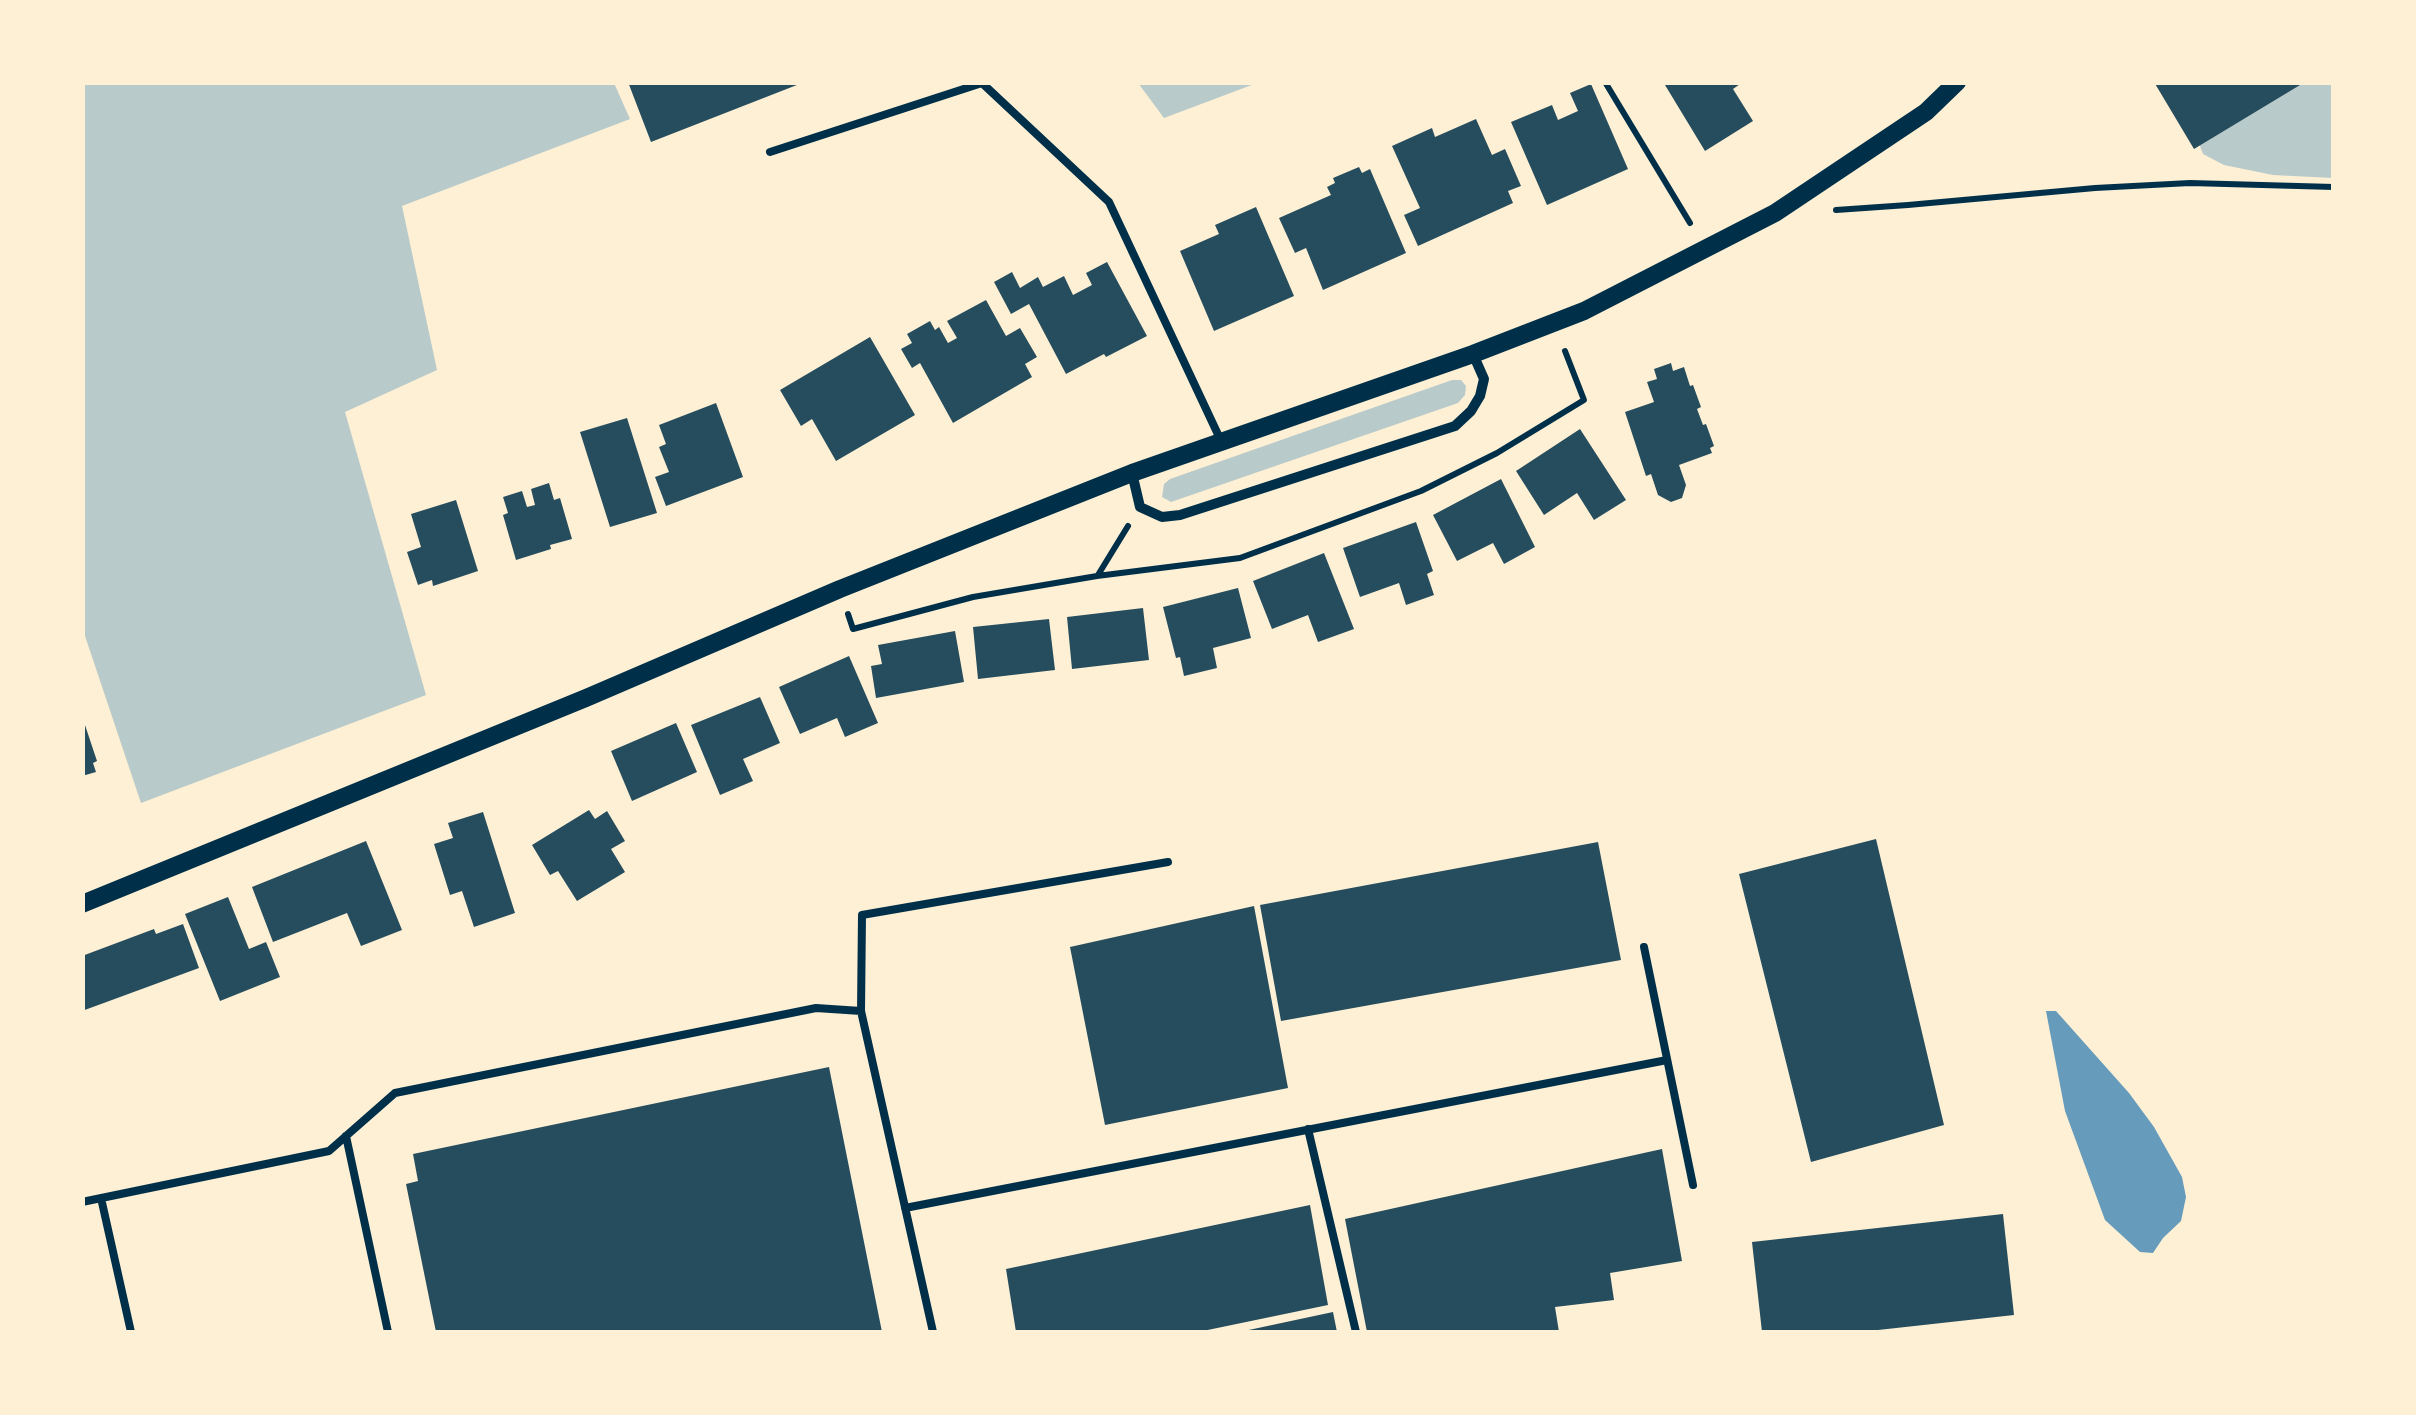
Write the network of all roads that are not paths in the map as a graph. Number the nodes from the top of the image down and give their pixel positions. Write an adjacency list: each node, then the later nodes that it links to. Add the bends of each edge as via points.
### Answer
1 (1957, 82): 3 (street, via 1883,143 1775,212 1584,312)
2 (770, 152): 4 (lane, via 982,82 1109,202)
3 (1473, 354): 4 (street); 5 (street, via 1484,379 1480,396 1454,426 1180,515 1162,517 1140,506)
4 (1222, 443): 5 (street)
5 (1132, 473): 7 (street)
6 (1168, 862): 9 (lane, via 862,915)
7 (82, 904)
8 (1644, 947): 10 (lane)
9 (860, 1011): 12 (lane, via 816,1008 395,1093); 16 (lane)
10 (1667, 1060): 11 (lane); 13 (lane)
11 (1308, 1130): 16 (lane); 20 (lane)
12 (346, 1136): 14 (lane, via 329,1151); 18 (lane)
13 (1693, 1185)
14 (101, 1198): 15 (lane); 17 (lane)
15 (82, 1202)
16 (904, 1208): 19 (lane)
17 (131, 1332)
18 (388, 1332)
19 (933, 1332)
20 (1356, 1332)

